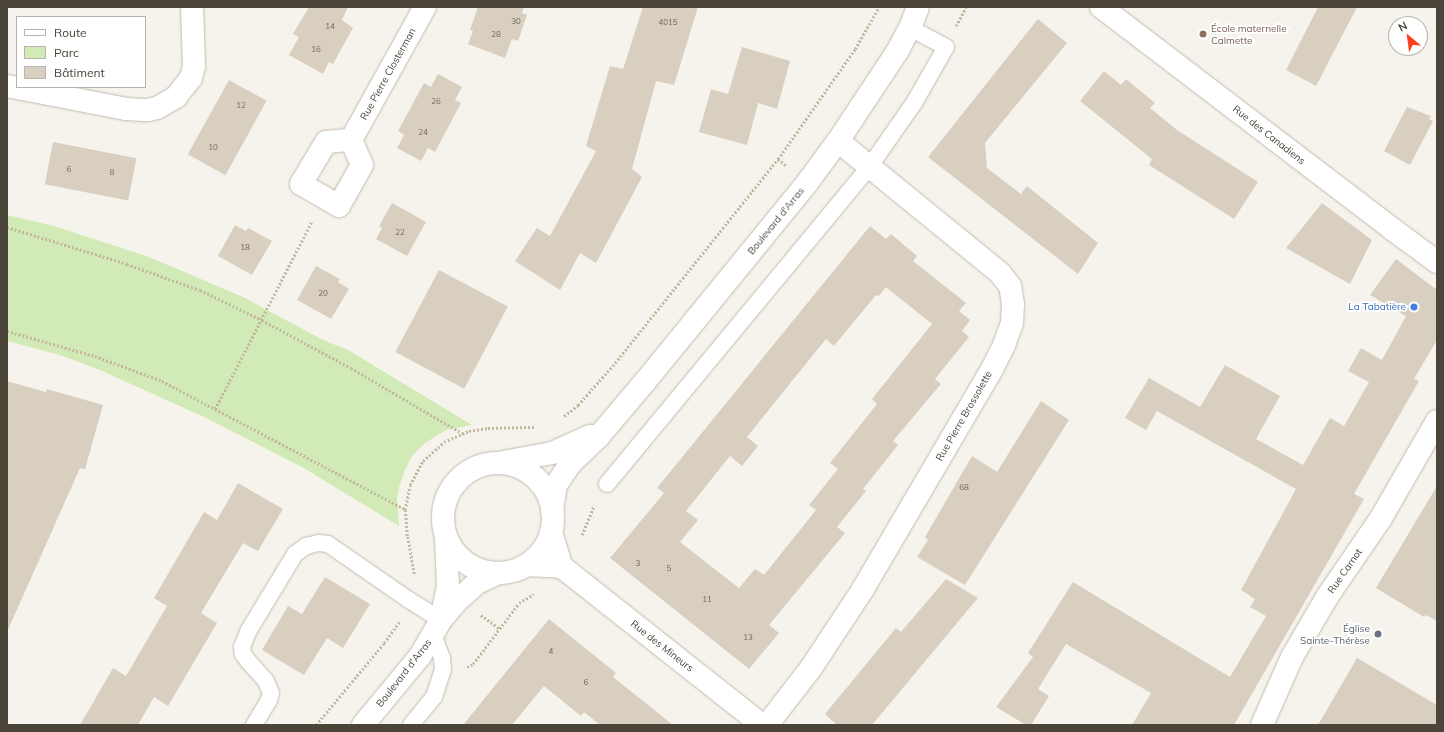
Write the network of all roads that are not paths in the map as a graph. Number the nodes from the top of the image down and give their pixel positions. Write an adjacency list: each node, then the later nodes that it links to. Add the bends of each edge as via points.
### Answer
1 (192, 7): 6 (street, via 194,66 191,78 176,97 157,108 130,109)
2 (425, 7): 7 (street, Rue Pierre Closterman)
3 (918, 7): 5 (street, Boulevard d'Arras)
4 (1101, 7): 10 (street, Rue des Canadiens)
5 (910, 28): 8 (street, Boulevard d'Arras); 9 (lane, via 946,47 914,103)
6 (18, 88)
7 (350, 140): 7 (street, via 326,142 301,184 339,206 362,165)
8 (838, 141): 9 (street, Rue Pierre Brossolette); 11 (street, Boulevard d'Arras, via 807,183)
9 (870, 166): 14 (lane); 26 (street, Rue Pierre Brossolette, via 1000,273 1010,286 1013,304 1012,323 993,367 863,589 811,668)
10 (1437, 262)
11 (613, 421): 13 (street, Boulevard d'Arras, via 588,438 552,453); 15 (street, Boulevard d'Arras, via 570,464 560,478 556,485)
12 (1437, 421): 27 (street, Rue Carnot, via 1381,518 1327,597 1292,657)
13 (497, 463): 15 (street, via 518,467 536,479 545,490); 17 (street, via 476,468 463,476 454,486 446,499 443,513)
14 (608, 484)
15 (552, 510): 16 (street)
16 (551, 532): 18 (street, via 542,551); 19 (street)
17 (445, 534): 20 (street, via 457,555 469,565 483,571); 21 (street, Boulevard d'Arras, via 448,586)
18 (526, 566): 19 (street); 20 (street)
19 (562, 567): 25 (street, Rue des Mineurs)
20 (498, 573): 21 (street, Boulevard d'Arras, via 472,588 458,600)
21 (437, 627): 22 (lane, via 409,600 328,544 306,546 294,554 249,630 242,647 243,654 266,681 271,693); 23 (street, Boulevard d'Arras, via 420,656); 24 (lane, via 443,670 440,682 434,697)
22 (254, 725)
23 (363, 725)
24 (411, 725)
25 (762, 725)
26 (766, 725)
27 (1262, 725)

